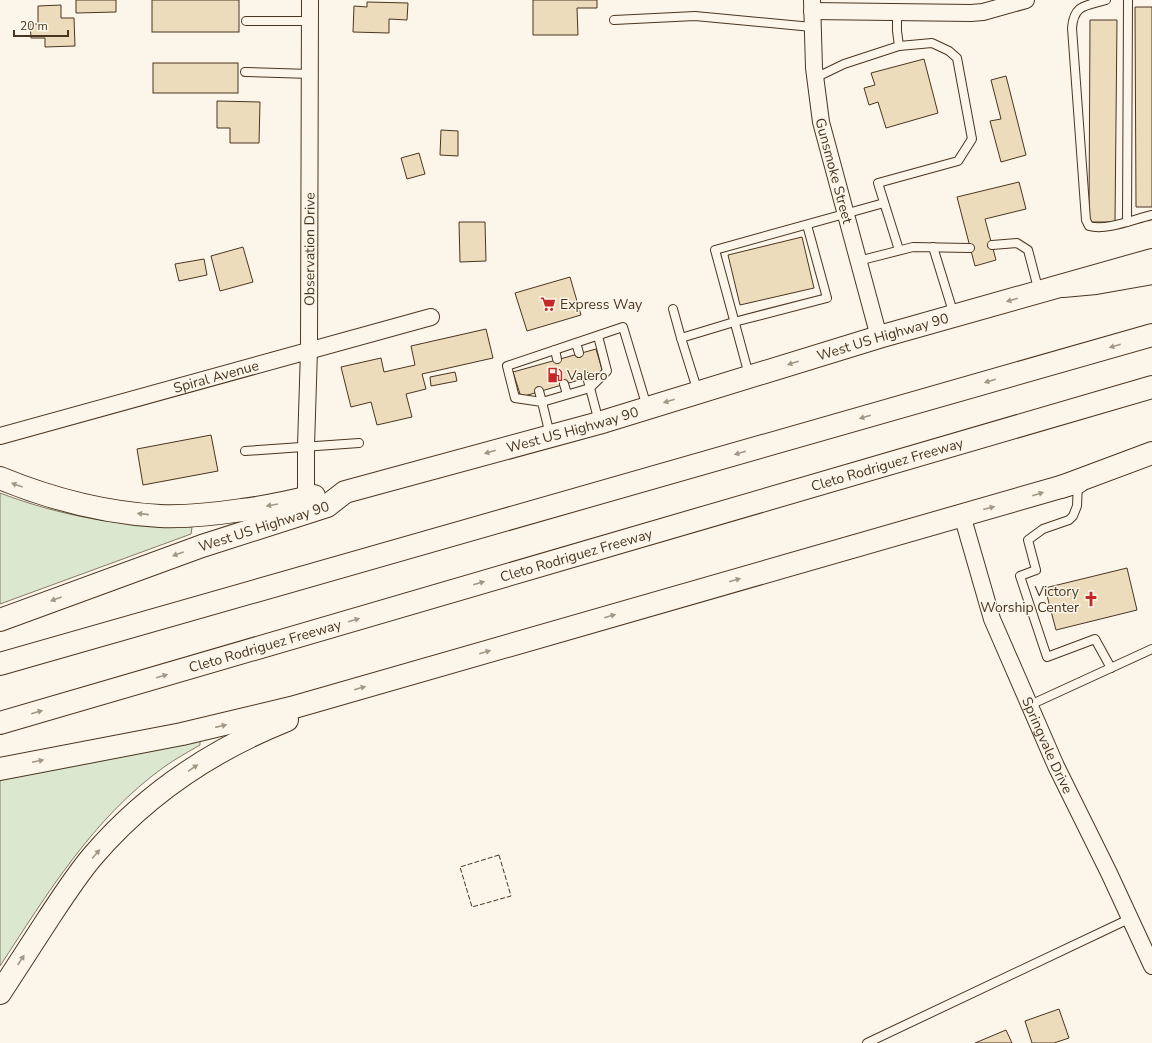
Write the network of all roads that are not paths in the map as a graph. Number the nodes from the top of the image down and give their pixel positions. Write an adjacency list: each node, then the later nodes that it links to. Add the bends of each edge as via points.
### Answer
1 (310, 0): 8 (street, Observation Drive)
2 (1026, 0): 6 (street, via 982,12)
3 (1106, 0): 18 (lane, via 1080,8 1073,16 1086,220 1089,226 1095,228)
4 (1128, 0): 18 (lane)
5 (812, 5): 6 (street); 10 (street, Gunsmoke Street)
6 (897, 12): 11 (lane)
7 (614, 20): 10 (lane, via 694,16)
8 (310, 21): 9 (lane); 13 (street, Observation Drive)
9 (246, 22)
10 (812, 27): 14 (street, Gunsmoke Street)
11 (899, 46): 14 (lane, via 844,64); 15 (lane, via 932,43 957,58 972,139 958,161 878,183)
12 (245, 72): 13 (lane)
13 (310, 74): 38 (street, Observation Drive)
14 (815, 78): 16 (street, Gunsmoke Street, via 821,122)
15 (884, 203): 16 (lane); 23 (lane)
16 (846, 214): 19 (lane); 25 (street, Gunsmoke Street)
17 (1152, 214): 18 (lane)
18 (1127, 222)
19 (807, 224): 32 (lane, via 715,250); 32 (lane, via 827,298)
20 (992, 245): 28 (lane, via 1017,243 1028,250)
21 (933, 247): 22 (lane); 23 (lane); 30 (lane)
22 (970, 248)
23 (899, 250): 25 (lane)
24 (1152, 260): 27 (main road, West US Highway 90)
25 (858, 261): 35 (street, Gunsmoke Street)
26 (1152, 273): 27 (main road)
27 (1063, 286): 28 (main road, West US Highway 90)
28 (1039, 292): 30 (main road, West US Highway 90, one-way to 30)
29 (673, 309): 36 (lane)
30 (954, 316): 35 (main road, West US Highway 90)
31 (431, 317): 38 (street, Spiral Avenue)
32 (734, 322): 36 (lane); 43 (lane)
33 (1152, 335): 67 (main road, one-way to 67)
34 (598, 336): 37 (lane); 46 (lane, via 607,371); 51 (lane, via 623,327)
35 (879, 337): 43 (main road, West US Highway 90, one-way to 43)
36 (681, 338): 48 (lane)
37 (576, 343): 39 (lane); 40 (lane)
38 (308, 350): 54 (street, Spiral Avenue); 56 (street, Observation Drive)
39 (555, 350): 41 (lane); 50 (lane, via 532,362 507,366 515,398)
40 (579, 353)
41 (557, 359)
42 (587, 377): 46 (lane)
43 (749, 377): 48 (main road, West US Highway 90)
44 (564, 384): 49 (lane)
45 (1152, 387): 71 (main road, Cleto Rodriguez Freeway, one-way to 45)
46 (590, 388): 49 (lane); 52 (lane)
47 (539, 391): 50 (lane)
48 (698, 393): 51 (main road, West US Highway 90, one-way to 51)
49 (567, 394): 50 (lane)
50 (542, 402): 53 (lane)
51 (648, 408): 52 (main road, West US Highway 90)
52 (599, 423): 53 (main road, West US Highway 90)
53 (551, 435): 62 (main road, West US Highway 90, one-way to 62)
54 (0, 436)
55 (359, 443): 56 (lane)
56 (306, 446): 57 (lane); 63 (street, Observation Drive)
57 (245, 450)
58 (1152, 453): 61 (main road)
59 (1152, 461): 61 (main road)
60 (0, 478): 63 (main road, one-way to 60, via 225,512 161,516 85,505)
61 (1070, 484): 64 (main road, one-way to 61); 68 (lane, via 1077,506 1073,516 1069,520 1043,529 1028,540 1036,570 1020,576 1047,657 1095,639)
62 (345, 492): 63 (main road, via 324,493); 65 (main road, West US Highway 90, one-way to 65, via 327,506 202,546)
63 (306, 498)
64 (962, 515): 69 (main road, one-way to 64); 70 (street, Springvale Drive, via 992,619)
65 (0, 620)
66 (1152, 649): 68 (lane)
67 (0, 664)
68 (1111, 668): 70 (lane)
69 (323, 699): 72 (main road, one-way to 69, via 175,736); 75 (main road, one-way to 69, via 85,867 110,837 135,814 168,786 213,756 256,733 296,716)
70 (1030, 706): 73 (street, Springvale Drive, via 1056,766)
71 (0, 723)
72 (0, 769)
73 (1131, 918): 74 (street, Springvale Drive); 76 (lane)
74 (1152, 966)
75 (0, 993)
76 (867, 1043)

